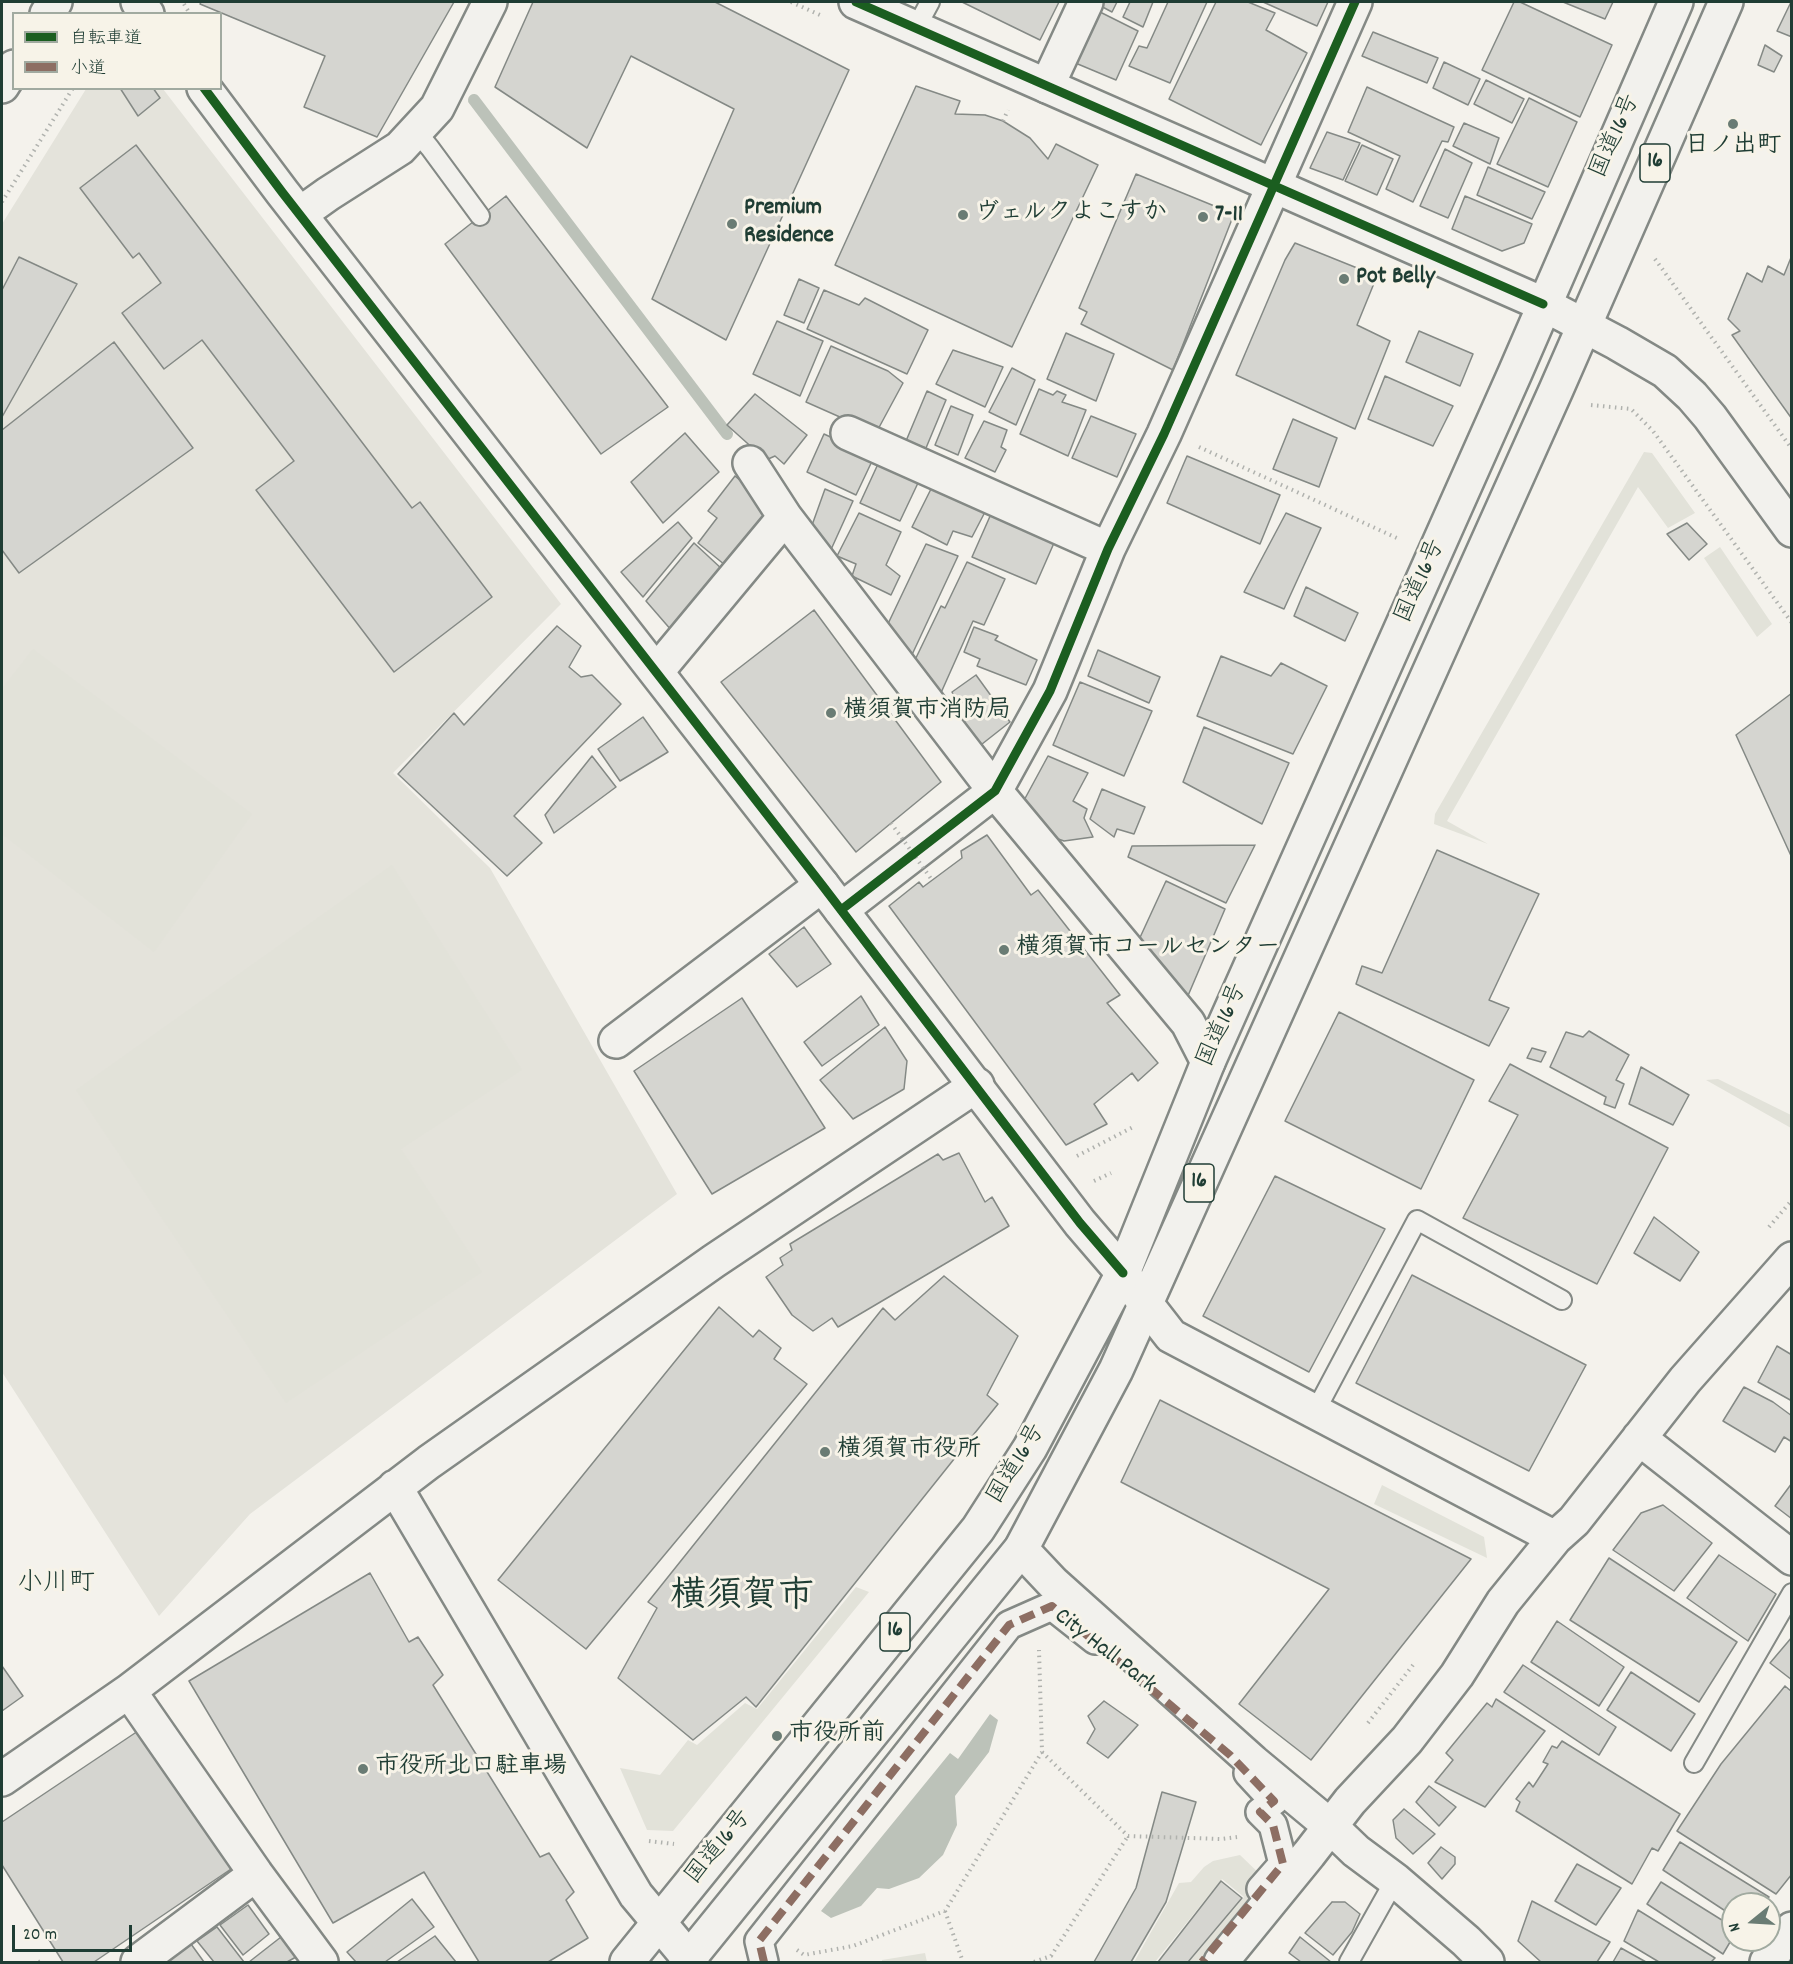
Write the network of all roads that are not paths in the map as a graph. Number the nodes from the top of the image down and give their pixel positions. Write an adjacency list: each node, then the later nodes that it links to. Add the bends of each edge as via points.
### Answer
1 (490, 2): 12 (main road, via 437,108)
2 (856, 2): 7 (main road)
3 (1086, 2): 10 (main road)
4 (1355, 2): 13 (main road)
5 (1676, 2): 16 (main road, 国道16号 / 16)
6 (1726, 2): 17 (main road, 国道16号 / 16)
7 (923, 15): 10 (main road)
8 (12, 70): 9 (main road)
9 (2, 86)
10 (1047, 86): 13 (main road)
11 (206, 90): 14 (main road)
12 (416, 131): 14 (main road, via 400,148); 15 (lane)
13 (1272, 185): 16 (main road); 22 (main road, via 1164,434)
14 (300, 214): 23 (main road)
15 (480, 216)
16 (1543, 304): 17 (main road); 27 (main road, 国道16号 / 16)
17 (1584, 326): 21 (main road, via 1665,371 1692,396); 32 (main road, 国道16号 / 16)
18 (848, 433): 22 (main road)
19 (750, 463): 20 (main road)
20 (784, 517): 23 (main road); 24 (main road)
21 (1791, 530)
22 (1108, 549): 24 (main road, via 1050,691)
23 (657, 671): 25 (main road)
24 (995, 790): 25 (main road); 27 (main road, via 1188,1023)
25 (832, 897): 26 (main road); 28 (main road)
26 (615, 1041)
27 (1208, 1062): 30 (main road, 国道16号 / 16)
28 (977, 1085): 30 (main road); 35 (main road, via 714,1261)
29 (1791, 1259): 34 (main road)
30 (1122, 1273): 32 (main road); 46 (main road, 国道16号 / 16, via 1030,1448 978,1529)
31 (1562, 1300): 33 (lane, via 1417,1220)
32 (1146, 1302): 33 (main road, via 1171,1336); 37 (main road, 国道16号 / 16, via 1116,1370)
33 (1316, 1412): 36 (main road)
34 (1639, 1438): 36 (main road, via 1574,1521); 38 (main road)
35 (395, 1487): 40 (main road); 46 (main road, via 636,1895)
36 (1555, 1538): 43 (main road, via 1503,1602 1457,1675)
37 (1021, 1549): 43 (main road, via 1070,1599); 48 (main road, 国道16号 / 16)
38 (1791, 1558)
39 (1791, 1593): 41 (lane)
40 (129, 1690): 42 (main road); 44 (main road)
41 (1694, 1763)
42 (2, 1779)
43 (1330, 1826): 45 (main road); 54 (main road)
44 (256, 1874): 49 (main road); 50 (main road)
45 (1395, 1880): 55 (lane); 56 (main road)
46 (658, 1922): 48 (main road); 51 (main road, 国道16号 / 16)
47 (1791, 1929): 57 (main road)
48 (689, 1961)
49 (138, 1962)
50 (321, 1962)
51 (627, 1962)
52 (764, 1962): 53 (street, City Hall Park, via 759,1941 1010,1625 1052,1606 1230,1755 1274,1801 1260,1812 1273,1825 1283,1863)
53 (1202, 1962)
54 (1221, 1962)
55 (1349, 1962)
56 (1487, 1962)
57 (1767, 1962)

